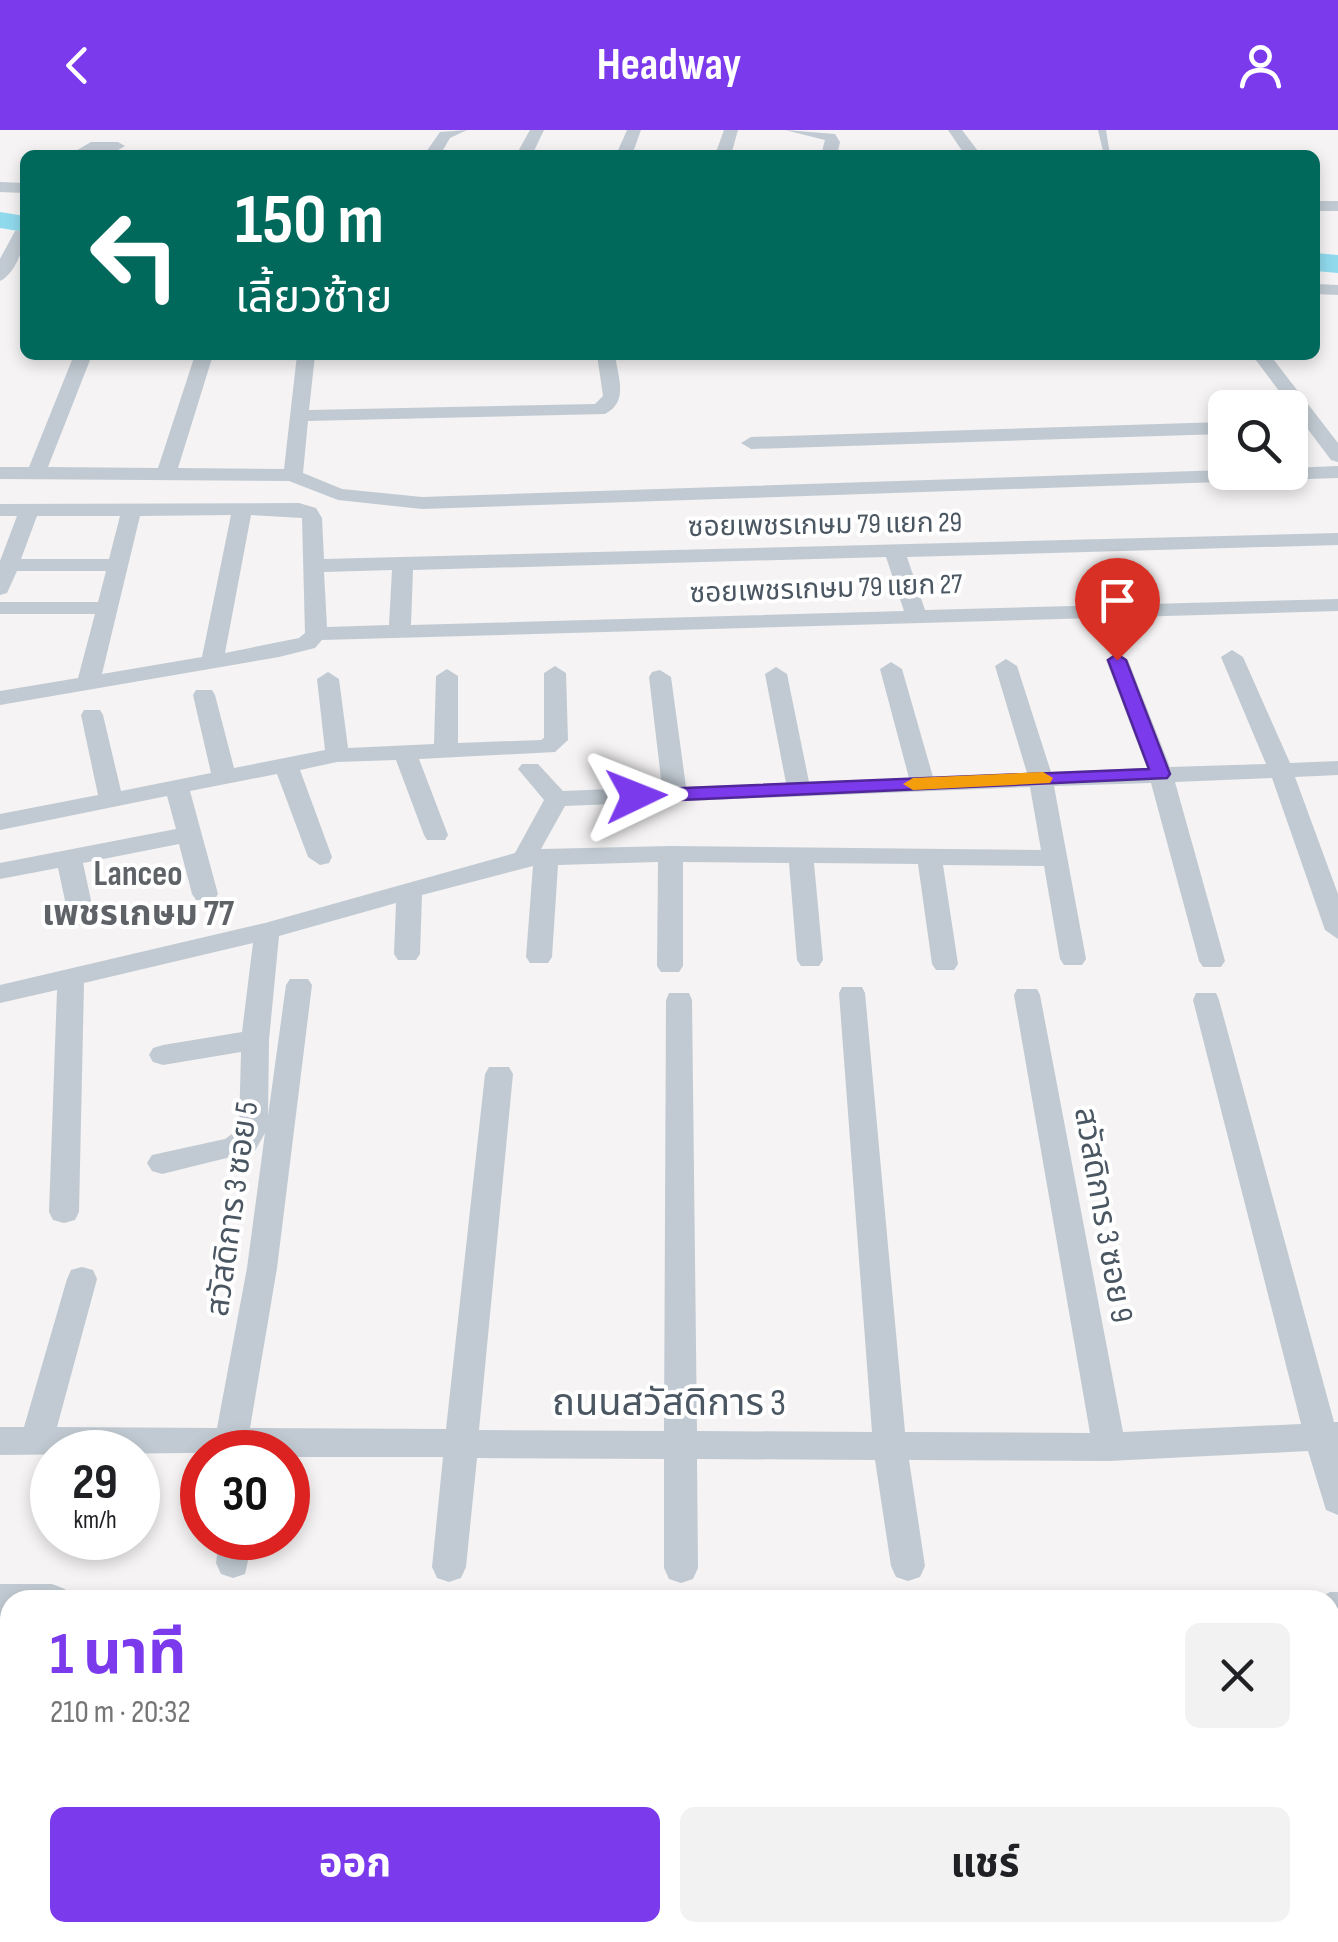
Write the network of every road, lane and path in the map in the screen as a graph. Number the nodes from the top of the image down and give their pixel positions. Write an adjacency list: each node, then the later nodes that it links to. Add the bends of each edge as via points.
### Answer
1 (460, 130): 7 (street)
2 (512, 130): 3 (street)
3 (536, 130)
4 (792, 130): 8 (street, via 830,136)
5 (118, 146): 6 (street)
6 (85, 150)
7 (436, 150)
8 (831, 150)
9 (20, 238): 10 (street)
10 (0, 276)
11 (1326, 289): 12 (street)
12 (1338, 306)
13 (81, 360): 25 (street)
14 (202, 360): 26 (street)
15 (306, 360): 18 (street)
16 (607, 360): 18 (street, via 612,396 598,410)
17 (1265, 360): 22 (street)
18 (300, 416): 27 (street)
19 (1208, 428): 20 (street)
20 (1064, 431): 21 (street); 28 (street)
21 (750, 443)
22 (1338, 456)
23 (1338, 472): 28 (street)
24 (0, 474): 25 (street)
25 (36, 474): 26 (street)
26 (166, 474): 27 (street)
27 (293, 475): 28 (street, via 348,496 422,503)
28 (1089, 480)
29 (242, 509): 32 (street); 38 (street, via 309,512); 48 (street)
30 (0, 510): 31 (street)
31 (29, 510): 32 (street); 37 (street)
32 (132, 510): 36 (street)
33 (1338, 539): 34 (street, ซอยเพชรเกษม 79 แยก 29)
34 (894, 550): 35 (street, ซอยเพชรเกษม 79 แยก 29); 43 (street)
35 (403, 563): 38 (street, ซอยเพชรเกษม 79 แยก 29); 44 (street)
36 (118, 565): 37 (street); 42 (street)
37 (9, 566): 39 (street)
38 (314, 566): 45 (street)
39 (0, 589)
40 (1338, 606): 43 (street, ซอยเพชรเกษม 79 แยก 27)
41 (0, 608): 42 (street)
42 (107, 608): 56 (street)
43 (916, 616): 44 (street, ซอยเพชรเกษม 79 แยก 27)
44 (400, 632): 45 (street, ซอยเพชรเกษม 79 แยก 27)
45 (316, 634): 48 (street, ซอยเพชรเกษม 79 แยก 27, via 308,643)
46 (1232, 657): 66 (street)
47 (1117, 660): 67 (street)
48 (212, 662): 56 (street, ซอยเพชรเกษม 79 แยก 27)
49 (1006, 666): 69 (street)
50 (891, 669): 70 (street)
51 (555, 673): 60 (street, via 554,744)
52 (776, 674): 72 (street)
53 (447, 676): 60 (street)
54 (660, 677): 73 (street)
55 (328, 679): 62 (street)
56 (88, 683): 58 (street, ซอยเพชรเกษม 79 แยก 27)
57 (204, 695): 68 (street)
58 (0, 698)
59 (92, 715): 75 (street)
60 (446, 752): 61 (street)
61 (405, 753): 62 (street); 78 (street)
62 (337, 755): 63 (street)
63 (286, 765): 68 (street); 82 (street)
64 (1338, 768): 66 (street)
65 (530, 769): 74 (street)
66 (1281, 770): 67 (street); 90 (street)
67 (1160, 774): 69 (street); 96 (street)
68 (224, 778): 71 (street)
69 (1041, 778): 70 (street); 85 (street)
70 (923, 784): 72 (street)
71 (177, 787): 75 (street); 77 (street)
72 (799, 789): 73 (street)
73 (675, 794): 74 (street)
74 (557, 799): 83 (street)
75 (111, 800): 76 (street)
76 (0, 822)
77 (190, 834): 84 (street); 88 (street)
78 (436, 835)
79 (671, 854): 80 (street); 83 (street); 98 (street)
80 (800, 855): 81 (street); 95 (street)
81 (930, 856): 85 (street); 97 (street)
82 (320, 857)
83 (535, 857): 87 (street); 93 (street)
84 (68, 858): 86 (street); 89 (street)
85 (1056, 858): 94 (street)
86 (0, 871)
87 (409, 893): 91 (street); 92 (street)
88 (205, 894)
89 (82, 920)
90 (1338, 930)
91 (267, 932): 99 (street); 106 (street)
92 (406, 954)
93 (539, 958)
94 (1073, 959)
95 (810, 960)
96 (1212, 961)
97 (945, 964)
98 (670, 966)
99 (71, 978): 102 (street); 110 (street)
100 (299, 985): 113 (street, สวัสดิการ 3 ซอย 5)
101 (852, 993): 119 (street)
102 (0, 994)
103 (1028, 995): 121 (street, สวัสดิการ 3 ซอย 9)
104 (680, 1000): 120 (street)
105 (1206, 1000): 114 (street)
106 (256, 1040): 107 (street); 109 (street, via 253,1129 245,1142)
107 (163, 1055)
108 (499, 1074): 118 (street)
109 (162, 1163)
110 (64, 1212)
111 (82, 1279): 112 (street)
112 (40, 1430)
113 (246, 1430)
114 (1329, 1436): 121 (street, ถนนสวัสดิการ 3); 122 (street)
115 (0, 1440): 116 (street, ถนนสวัสดิการ 3)
116 (30, 1442)
117 (310, 1445): 118 (street, ถนนสวัสดิการ 3)
118 (460, 1445): 120 (street, ถนนสวัสดิการ 3); 124 (street)
119 (890, 1445): 120 (street, ถนนสวัสดิการ 3); 121 (street, ถนนสวัสดิการ 3); 123 (street)
120 (678, 1446): 125 (street)
121 (1110, 1447)
122 (1338, 1500)
123 (908, 1566)
124 (449, 1567)
125 (681, 1568)

